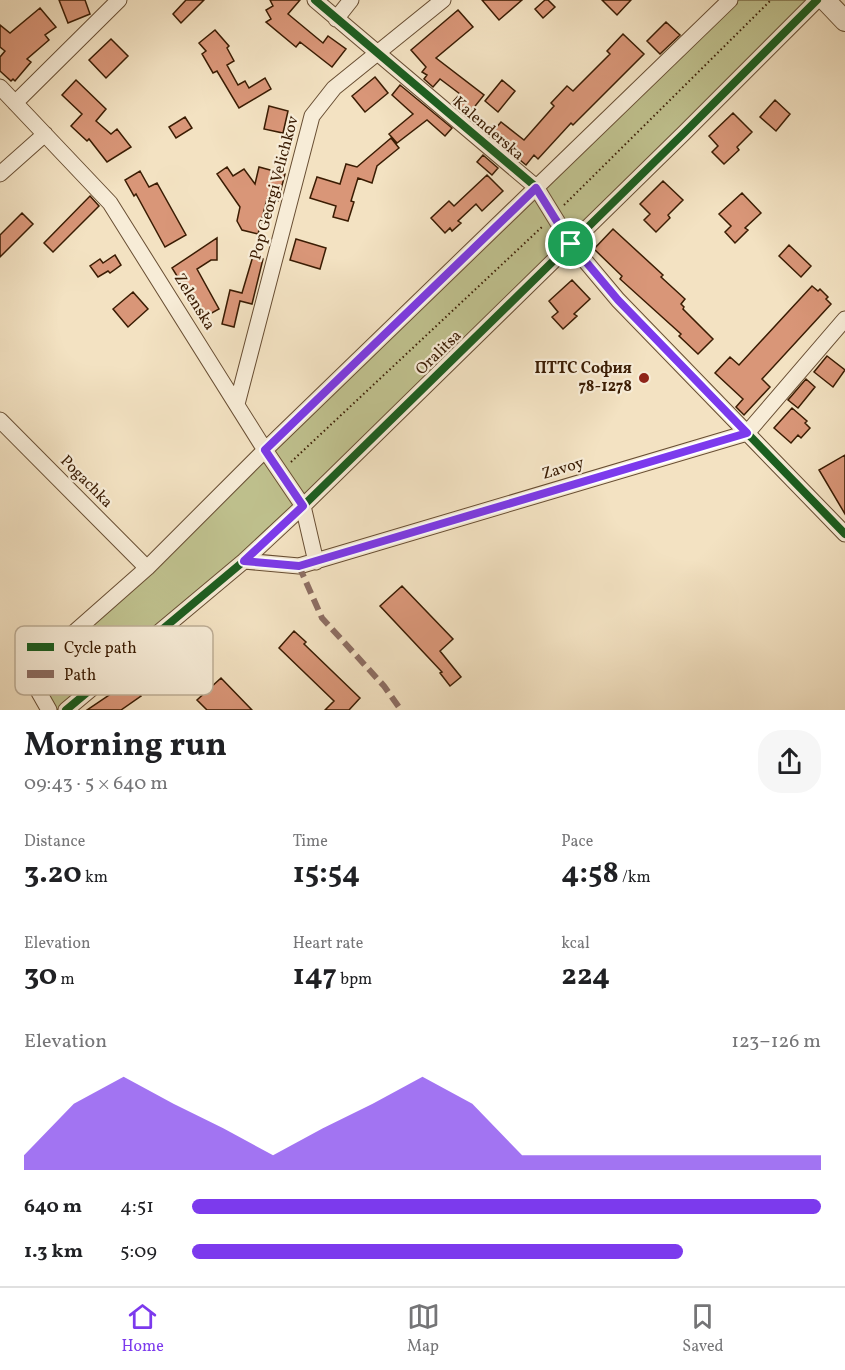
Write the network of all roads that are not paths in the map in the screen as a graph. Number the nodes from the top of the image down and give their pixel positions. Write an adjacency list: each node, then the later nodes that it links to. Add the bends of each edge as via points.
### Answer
1 (120, 0): 12 (street)
2 (315, 0): 8 (street, Kalenderska)
3 (351, 0): 8 (street)
4 (443, 0): 10 (street, Pop Georgi Velichkov)
5 (730, 0): 15 (street)
6 (817, 0): 16 (street, Oralitsa)
7 (825, 0): 9 (street)
8 (336, 19): 10 (street, Kalenderska)
9 (845, 21)
10 (378, 53): 15 (street, Kalenderska); 18 (street, Pop Georgi Velichkov, via 334,88 312,116)
11 (0, 87): 12 (street, Zelenska)
12 (15, 103): 13 (street, Zelenska)
13 (45, 134): 14 (street); 18 (street, Zelenska, via 110,203)
14 (0, 174)
15 (536, 188): 16 (street, Kalenderska); 21 (street)
16 (571, 244): 20 (street, Kalenderska, via 618,300); 22 (street, Oralitsa)
17 (845, 319): 20 (street)
18 (237, 404): 21 (street, Zelenska)
19 (0, 420): 26 (street, Pogachka)
20 (747, 433): 23 (street, Kalenderska); 25 (street, Zavoy)
21 (265, 450): 22 (street, Zelenska); 26 (street)
22 (303, 506): 24 (street, Oralitsa); 25 (street, Zelenska)
23 (845, 534)
24 (244, 561): 25 (street, Zavoy, via 299,566); 28 (street, Oralitsa)
25 (316, 562)
26 (147, 568): 27 (street)
27 (81, 626)
28 (166, 626)
29 (40, 695): 31 (street)
30 (84, 695): 32 (street, Oralitsa)
31 (49, 710)
32 (66, 710)

